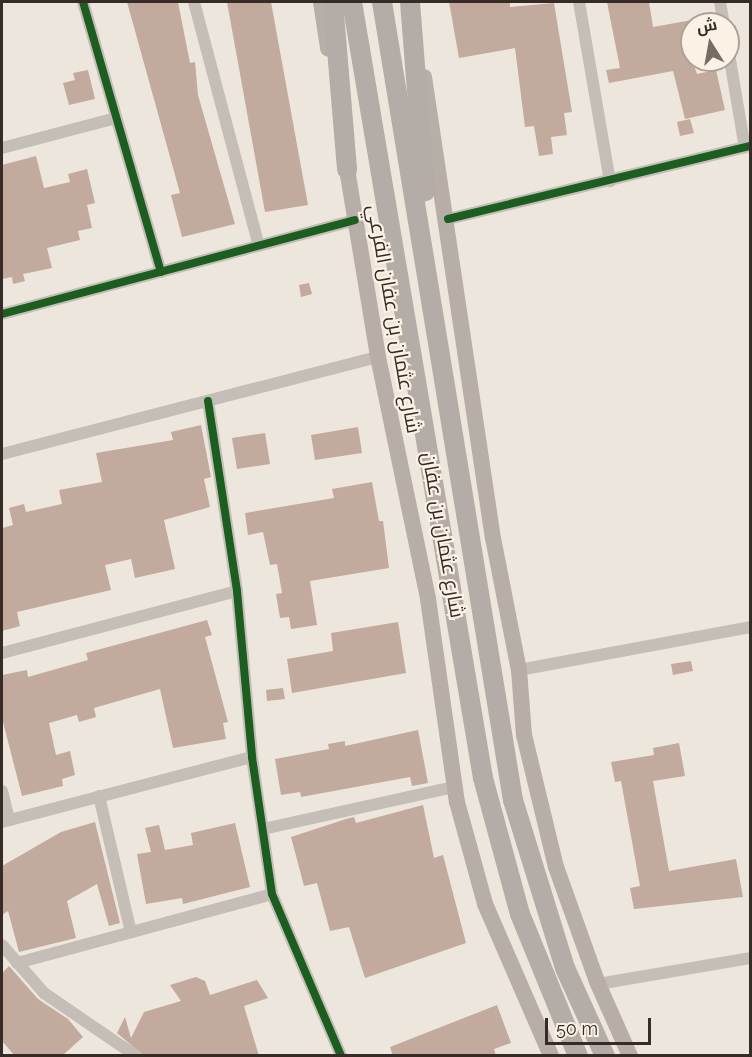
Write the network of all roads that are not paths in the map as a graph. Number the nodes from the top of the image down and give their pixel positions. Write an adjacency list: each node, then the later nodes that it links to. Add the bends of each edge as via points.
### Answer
1 (83, 2): 10 (street)
2 (194, 2): 17 (street)
3 (321, 2): 13 (main road, شارع عثمان بن عفان الفرعي)
4 (333, 2): 13 (main road)
5 (352, 2): 43 (main road, شارع عثمان بن عفان, via 483,778 519,914)
6 (381, 2): 20 (main road, شارع عثمان بن عفان)
7 (411, 2): 15 (main road); 20 (main road)
8 (579, 2): 14 (street)
9 (733, 72): 11 (street)
10 (116, 118): 12 (street); 18 (street)
11 (748, 147): 14 (street)
12 (2, 148)
13 (347, 169): 16 (main road, شارع عثمان بن عفان الفرعي)
14 (610, 180): 15 (street)
15 (448, 219): 27 (main road, via 493,538)
16 (355, 220): 17 (street); 21 (main road, شارع عثمان بن عفان الفرعي)
17 (258, 243): 18 (street)
18 (161, 272): 19 (street)
19 (2, 314)
20 (437, 343): 44 (main road, شارع عثمان بن عفان, via 513,800 565,968)
21 (378, 357): 22 (street); 29 (main road, شارع عثمان بن عفان الفرعي, via 428,599)
22 (208, 401): 23 (street); 24 (street)
23 (2, 454)
24 (237, 591): 26 (street); 28 (street)
25 (750, 627): 27 (street)
26 (2, 653)
27 (519, 670): 39 (main road, via 524,735 556,867)
28 (252, 757): 31 (street); 33 (street)
29 (454, 787): 33 (street); 42 (main road, شارع عثمان بن عفان الفرعي, via 485,904)
30 (2, 791): 32 (street)
31 (99, 796): 32 (street); 35 (street)
32 (5, 821)
33 (262, 829): 34 (street)
34 (272, 894): 35 (street); 41 (street)
35 (131, 932): 38 (street)
36 (2, 945): 38 (street)
37 (750, 958): 39 (street)
38 (17, 963): 40 (street, via 44,993)
39 (598, 984): 45 (main road)
40 (136, 1056)
41 (341, 1056)
42 (551, 1056)
43 (579, 1056)
44 (605, 1056)
45 (630, 1056)

